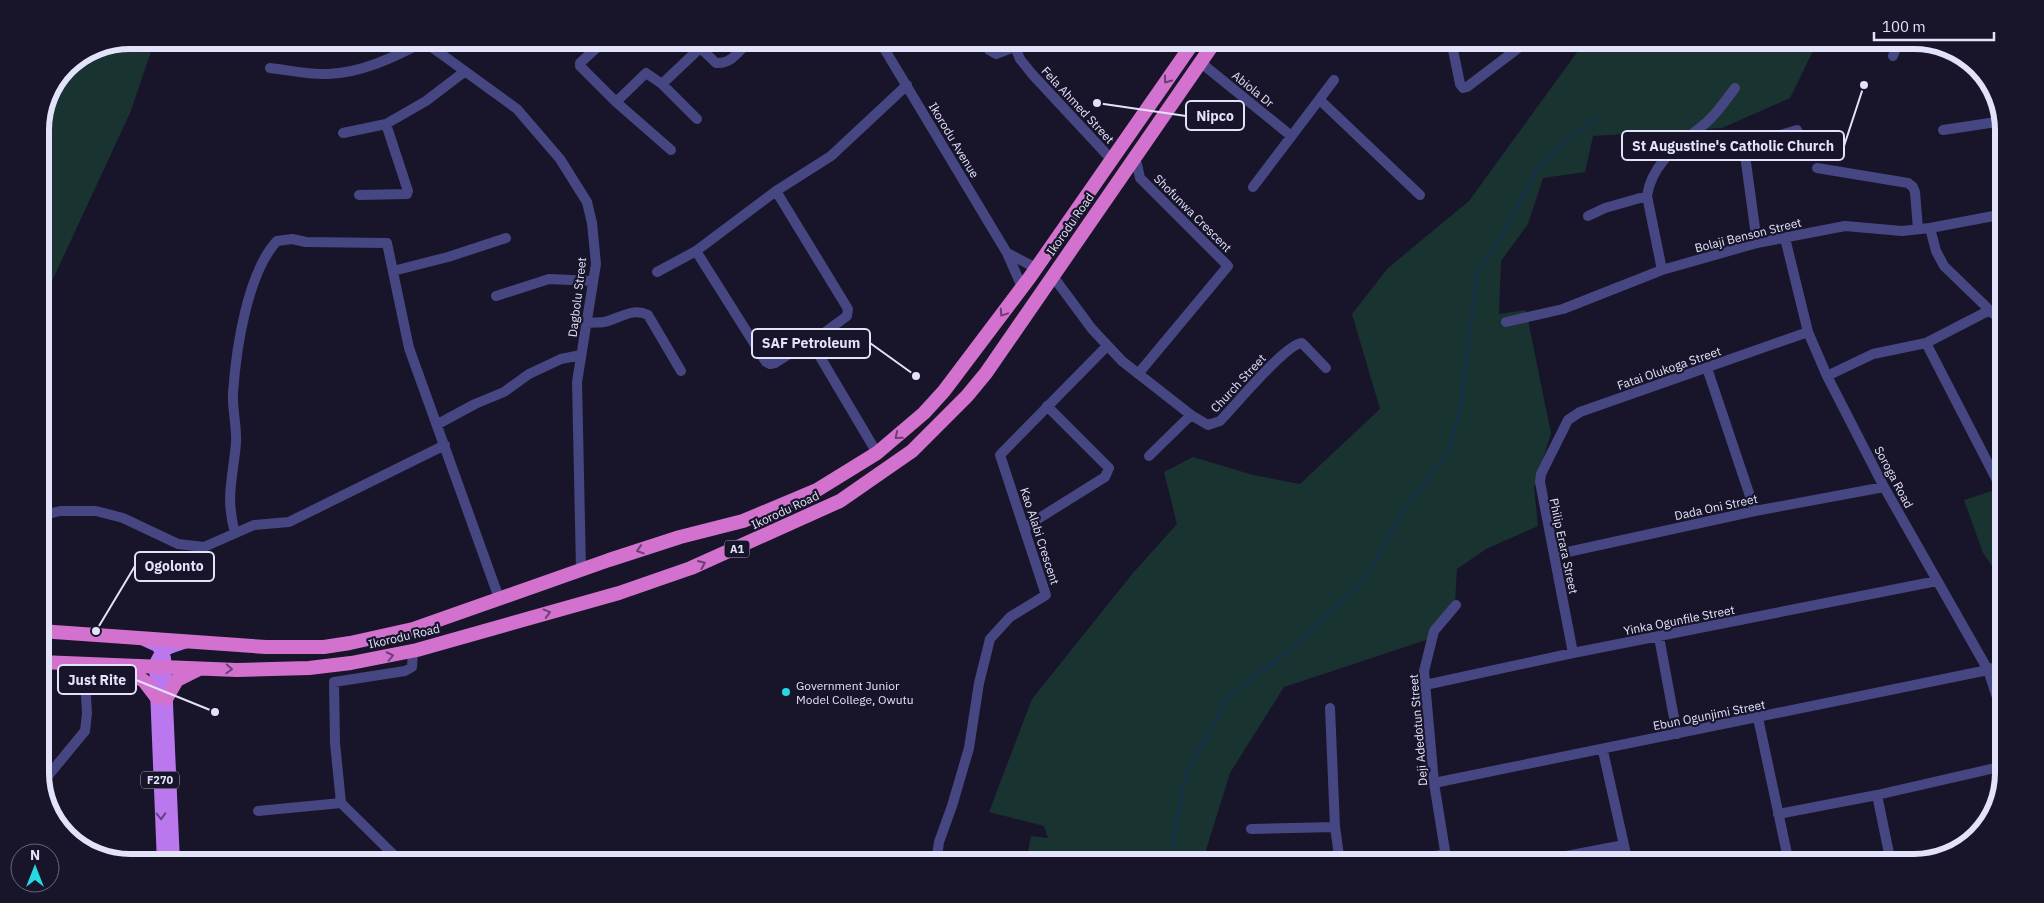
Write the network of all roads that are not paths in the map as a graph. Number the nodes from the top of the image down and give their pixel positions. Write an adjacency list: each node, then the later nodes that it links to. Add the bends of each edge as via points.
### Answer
1 (408, 49): 18 (street, via 394,57 347,71 315,74)
2 (434, 49): 19 (street, Dagbolu Street)
3 (595, 49): 25 (street, via 580,66)
4 (699, 49): 21 (street)
5 (701, 49): 6 (street, via 716,63 723,63)
6 (741, 49)
7 (885, 49): 22 (street, Ikorodu Avenue)
8 (988, 49): 9 (street, via 996,54)
9 (1004, 49)
10 (1016, 49): 34 (street, Fela Ahmed Street, via 1032,74)
11 (1189, 49): 34 (highway, Ikorodu Road / A1, one-way to 34)
12 (1209, 49): 17 (highway, Ikorodu Road / A1)
13 (1453, 49): 14 (street, via 1463,88)
14 (1517, 49)
15 (1896, 49): 16 (street)
16 (1893, 56)
17 (1200, 62): 32 (street, Abiola Dr); 35 (highway, Ikorodu Road / A1)
18 (270, 68)
19 (464, 72): 28 (street, via 426,101); 56 (street, Dagbolu Street, via 517,109 576,183 587,202 592,223 596,264)
20 (1334, 80): 24 (street)
21 (662, 84): 25 (street, via 646,73); 26 (street)
22 (907, 85): 38 (street, via 831,156); 50 (street, Ikorodu Avenue)
23 (1735, 88): 41 (street, via 1712,117 1668,155 1654,173)
24 (1320, 100): 32 (street); 40 (street)
25 (616, 102): 33 (street)
26 (697, 119)
27 (1995, 123): 30 (street)
28 (386, 124): 31 (street); 39 (street, via 407,194)
29 (1797, 130): 48 (street, via 1747,144 1744,148)
30 (1943, 130)
31 (344, 133)
32 (1290, 135): 37 (street)
33 (671, 150)
34 (1111, 159): 51 (highway, Ikorodu Road / A1)
35 (1132, 159): 55 (highway, Ikorodu Road / A1); 71 (street, Shofunwa Crescent, via 1137,164 1140,178 1228,266)
36 (1817, 168): 45 (street, via 1908,183 1915,192)
37 (1253, 187)
38 (776, 191): 49 (street); 65 (street, via 848,309 848,316)
39 (359, 196)
40 (1420, 196)
41 (1647, 196): 42 (street); 52 (street)
42 (1588, 216)
43 (1995, 216): 44 (street, Bolaji Benson Street)
44 (1930, 228): 45 (street, Bolaji Benson Street); 59 (street, via 1944,266)
45 (1918, 229): 47 (street, Bolaji Benson Street, via 1902,231 1845,226)
46 (506, 238): 53 (street)
47 (1785, 238): 48 (street, Bolaji Benson Street); 63 (street, Soroga Road)
48 (1757, 243): 52 (street, Bolaji Benson Street)
49 (696, 251): 54 (street); 65 (street, via 766,362 775,363)
50 (1007, 253): 51 (street); 57 (street, Ikorodu Avenue)
51 (1036, 268): 57 (highway, Ikorodu Road / A1)
52 (1662, 270): 61 (street, Bolaji Benson Street, via 1562,309)
53 (393, 272): 75 (street, via 409,348); 85 (street, via 388,246 383,242 306,242 292,239 277,241 272,246 250,291 239,338 233,394 236,441 229,512)
54 (657, 272)
55 (1052, 275): 66 (street, Church Street); 96 (highway, Ikorodu Road / A1, one-way to 55, via 611,595 692,568 840,501 912,450 967,396)
56 (593, 281): 58 (street, via 549,279); 62 (street, Dagbolu Street)
57 (1022, 287): 78 (highway, Ikorodu Road / A1, one-way to 78, via 944,391 924,413)
58 (496, 296)
59 (1990, 310): 60 (street); 64 (street)
60 (1995, 315)
61 (1506, 322)
62 (587, 323): 67 (street, Dagbolu Street); 70 (street, via 604,322 634,311 648,315)
63 (1808, 332): 69 (street, Fatai Olukoga Street); 72 (street, Soroga Road)
64 (1926, 343): 72 (street, via 1873,354); 80 (street)
65 (809, 344): 78 (street, via 813,345)
66 (1107, 346): 71 (street, Church Street); 73 (street, Kao Alabi Crescent)
67 (581, 355): 75 (street, via 561,359 537,370 504,392); 87 (street, Dagbolu Street, via 576,422)
68 (1326, 368): 74 (street, Church Street, via 1299,343 1272,364 1220,422 1208,425)
69 (1707, 368): 77 (street, Fatai Olukoga Street, via 1580,412 1568,420); 82 (street)
70 (681, 371)
71 (1138, 374): 74 (street, Church Street)
72 (1827, 376): 81 (street, Soroga Road)
73 (1047, 406): 84 (street, Kao Alabi Crescent, via 1000,454); 84 (street, via 1109,468 1106,477)
74 (1191, 415): 79 (street)
75 (438, 424): 76 (street)
76 (445, 445): 85 (street, via 289,522 254,525); 89 (street)
77 (1554, 447): 86 (street, Philip Erara Street, via 1540,482)
78 (877, 453): 87 (highway, Ikorodu Road / A1, one-way to 87, via 836,480 774,510)
79 (1149, 456)
80 (1995, 477)
81 (1884, 487): 82 (street, Dada Oni Street); 88 (street, Soroga Road)
82 (1756, 511): 86 (street, Dada Oni Street)
83 (49, 514): 85 (street, via 96,511 124,518 178,544 195,547 213,544)
84 (1025, 527): 125 (street, Kao Alabi Crescent, via 1046,595 1010,617 990,639 979,683 970,748)
85 (235, 533)
86 (1554, 555): 97 (street, Philip Erara Street)
87 (581, 570): 89 (highway, Ikorodu Road / A1)
88 (1937, 581): 93 (street, Yinka Ogunfile Street); 104 (street, Soroga Road)
89 (499, 598): 94 (highway, Ikorodu Road / A1, via 413,629 324,647)
90 (1456, 605): 105 (street, Deji Adedotun Street, via 1434,631 1424,671)
91 (49, 631): 92 (highway, Ikorodu Road / A1)
92 (134, 637): 94 (highway, Ikorodu Road / A1); 95 (main road, via 148,641)
93 (1659, 637): 97 (street, Yinka Ogunfile Street); 110 (street)
94 (188, 642): 95 (main road)
95 (162, 651): 101 (main road, F270)
96 (413, 651): 103 (highway, Ikorodu Road / A1, one-way to 96, via 309,668 351,664); 116 (street, via 412,667 405,672 334,682)
97 (1573, 653): 105 (street, Yinka Ogunfile Street)
98 (49, 662): 99 (highway, Ikorodu Road / A1)
99 (84, 663): 100 (highway, Ikorodu Road / A1); 113 (street, via 85,731)
100 (117, 664): 101 (highway, Ikorodu Road / A1); 107 (highway, via 144,681)
101 (161, 666): 103 (highway, Ikorodu Road / A1); 107 (main road, F270)
102 (1995, 667): 104 (street, Ebun Ogunjimi Street)
103 (202, 668): 107 (highway, via 177,680)
104 (1988, 670): 106 (street, Soroga Road); 109 (street, Ebun Ogunjimi Street)
105 (1425, 685): 114 (street, Deji Adedotun Street)
106 (1995, 691)
107 (161, 698): 122 (main road, F270, one-way to 122); 123 (main road, F270)
108 (1330, 708): 119 (street)
109 (1758, 718): 110 (street, Ebun Ogunjimi Street); 118 (street)
110 (1677, 734): 111 (street, Ebun Ogunjimi Street)
111 (1603, 750): 114 (street, Ebun Ogunjimi Street); 121 (street)
112 (1995, 768): 115 (street)
113 (49, 775)
114 (1434, 783): 127 (street, Deji Adedotun Street)
115 (1877, 796): 118 (street); 131 (street)
116 (341, 803): 117 (street); 124 (street)
117 (258, 811)
118 (1778, 814): 130 (street)
119 (1335, 827): 120 (street); 126 (street)
120 (1251, 829)
121 (1624, 845): 128 (street); 129 (street)
122 (163, 854)
123 (173, 854)
124 (393, 854)
125 (937, 854)
126 (1339, 854)
127 (1445, 854)
128 (1577, 854)
129 (1626, 854)
130 (1787, 854)
131 (1889, 854)

